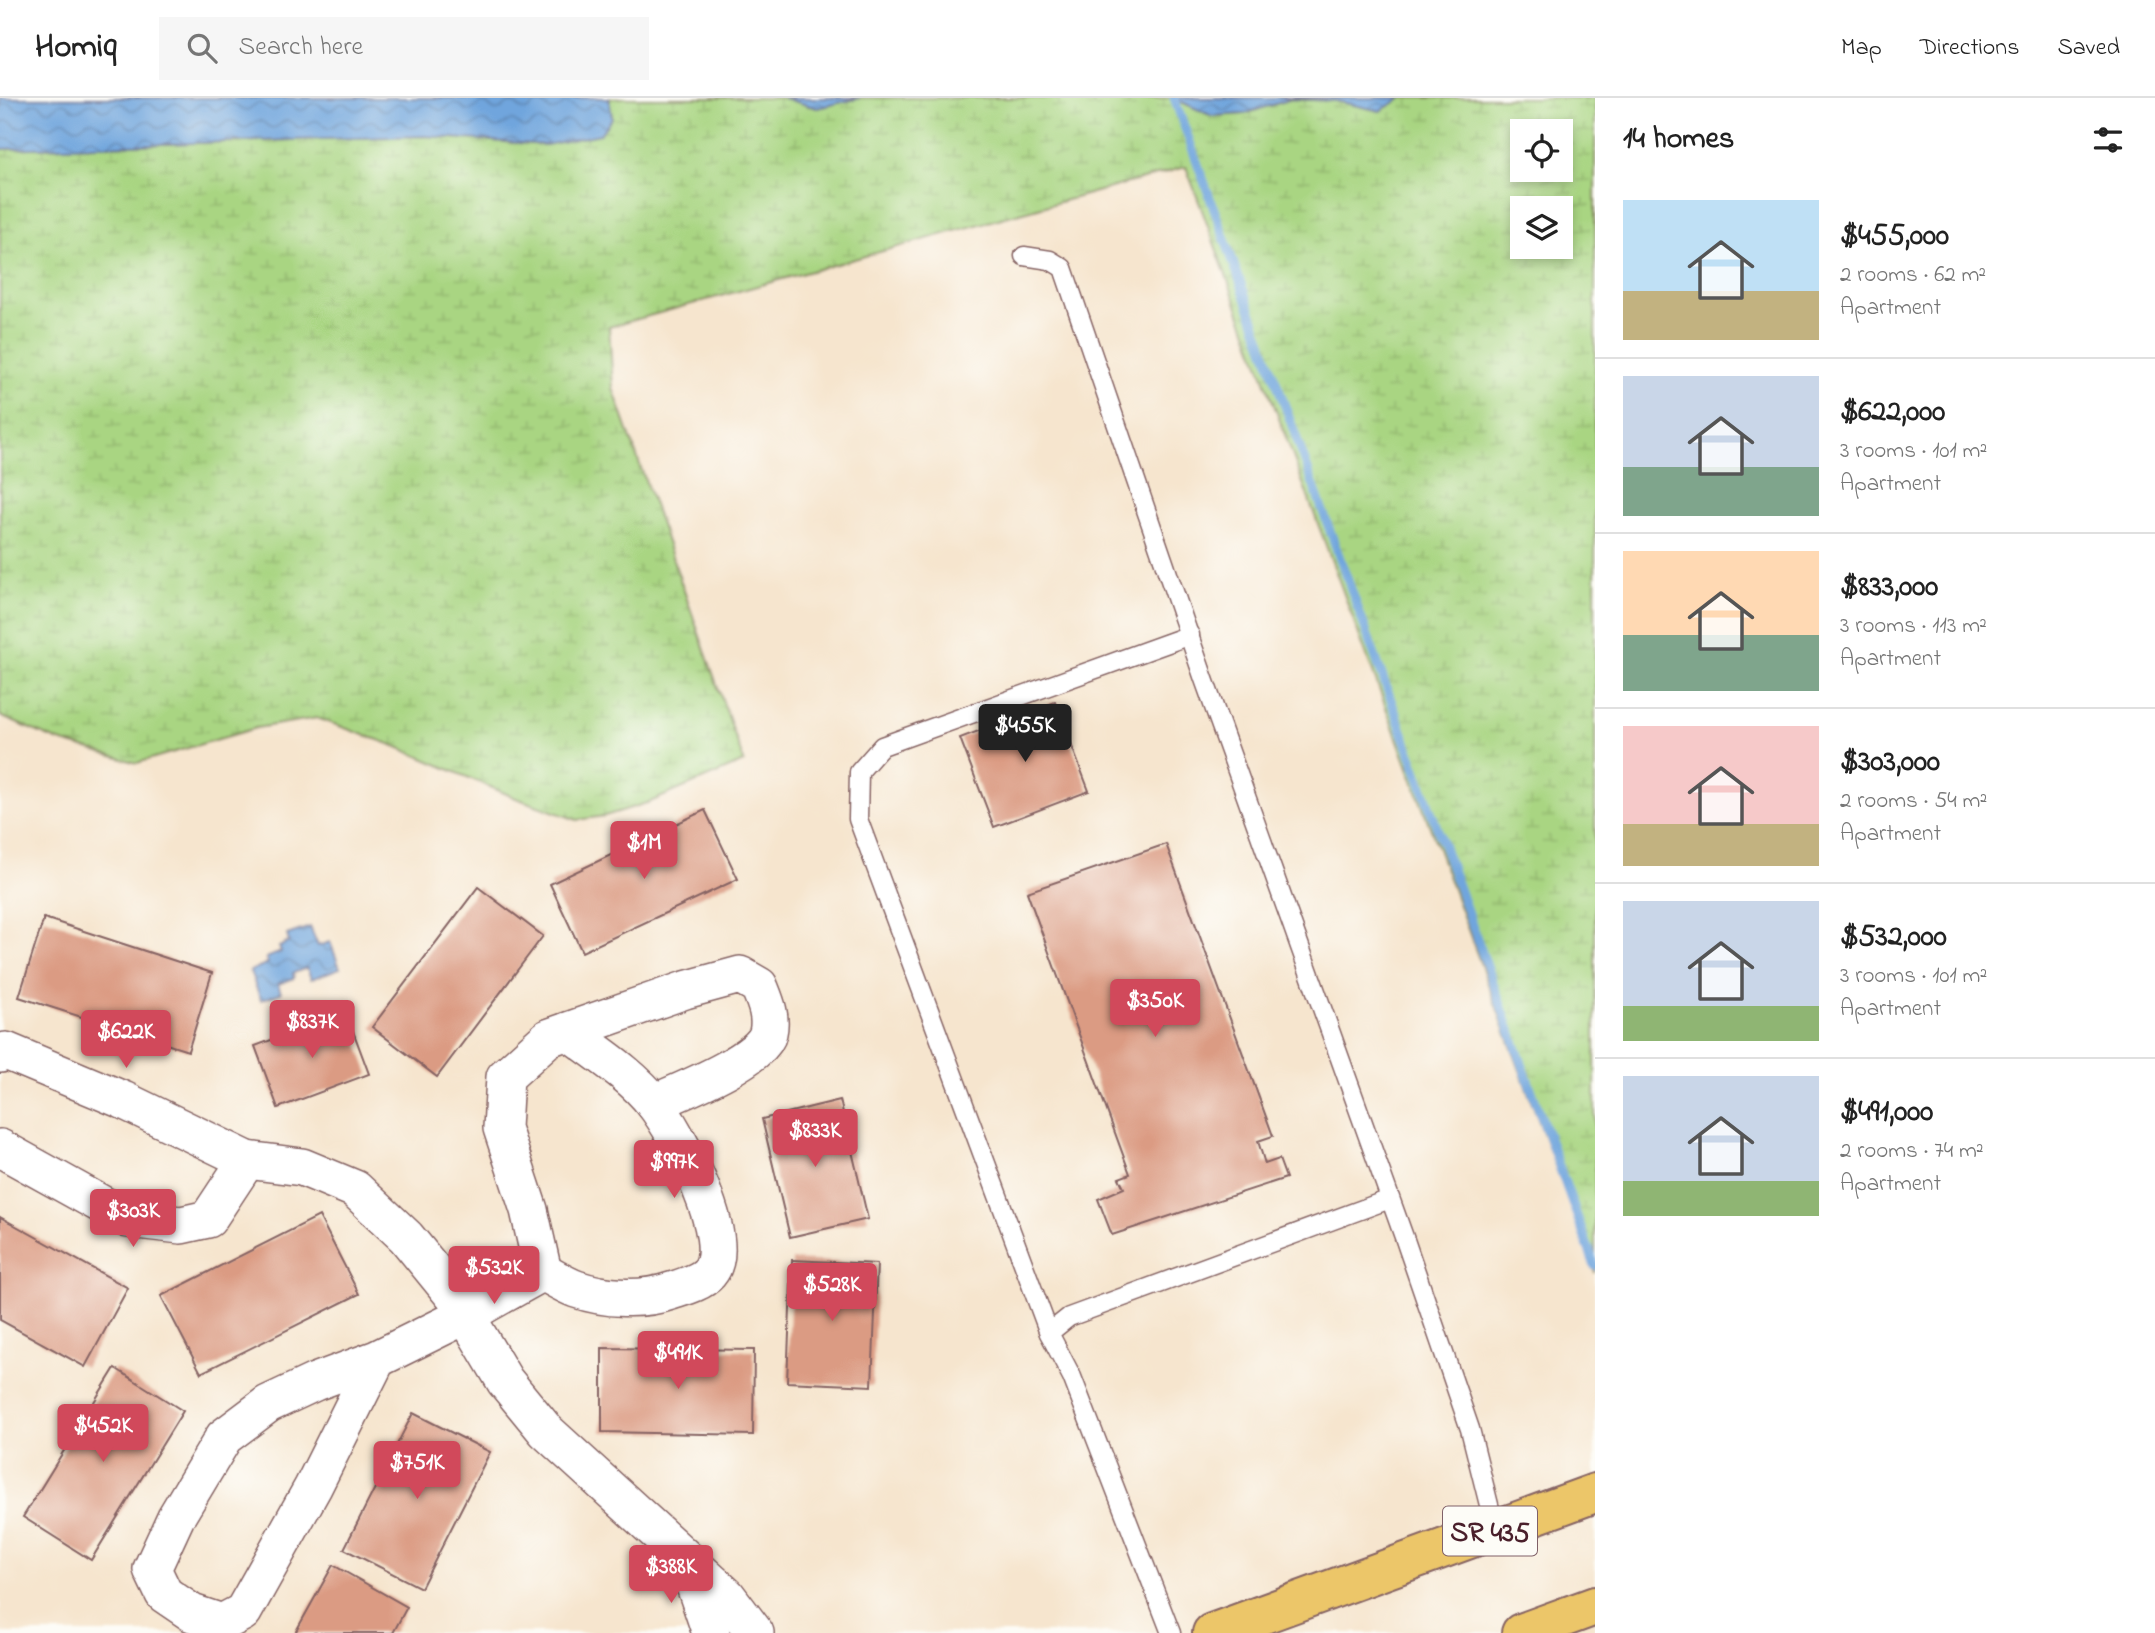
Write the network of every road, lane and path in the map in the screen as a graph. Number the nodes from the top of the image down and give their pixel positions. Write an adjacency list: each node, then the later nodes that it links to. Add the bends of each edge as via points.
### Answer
1 (1024, 256): 2 (lane, via 1050,260 1063,268)
2 (1189, 635): 8 (lane); 11 (lane, via 882,746 859,772 858,819)
3 (568, 1031): 5 (street, via 623,1072); 5 (street, via 740,975 759,986 770,1018 768,1037 727,1069); 9 (street, via 548,1038 505,1077 502,1128 529,1210)
4 (0, 1054): 7 (street, via 6,1051 123,1100)
5 (654, 1103): 9 (street, via 693,1168 717,1234 718,1255 709,1273 691,1285 655,1297 608,1297 576,1289)
6 (0, 1148): 7 (street, via 128,1219 181,1226 208,1219)
7 (247, 1160): 10 (street, via 302,1167 355,1189 406,1237)
8 (1390, 1199): 11 (lane, via 1069,1317); 14 (lane, via 1470,1429)
9 (543, 1272): 10 (street)
10 (466, 1315): 12 (street); 15 (street, via 505,1381 546,1431)
11 (1049, 1333): 19 (lane, via 1072,1377)
12 (377, 1359): 12 (street, via 268,1405 225,1437 176,1517 152,1569 164,1594 192,1613 222,1623 243,1612)
13 (1595, 1493): 14 (main road, SR 435)
14 (1495, 1529): 20 (main road, SR 435)
15 (685, 1558): 17 (street); 18 (street, via 727,1596)
16 (1595, 1606): 21 (main road)
17 (711, 1633)
18 (755, 1633)
19 (1171, 1633)
20 (1212, 1633)
21 (1521, 1633)

